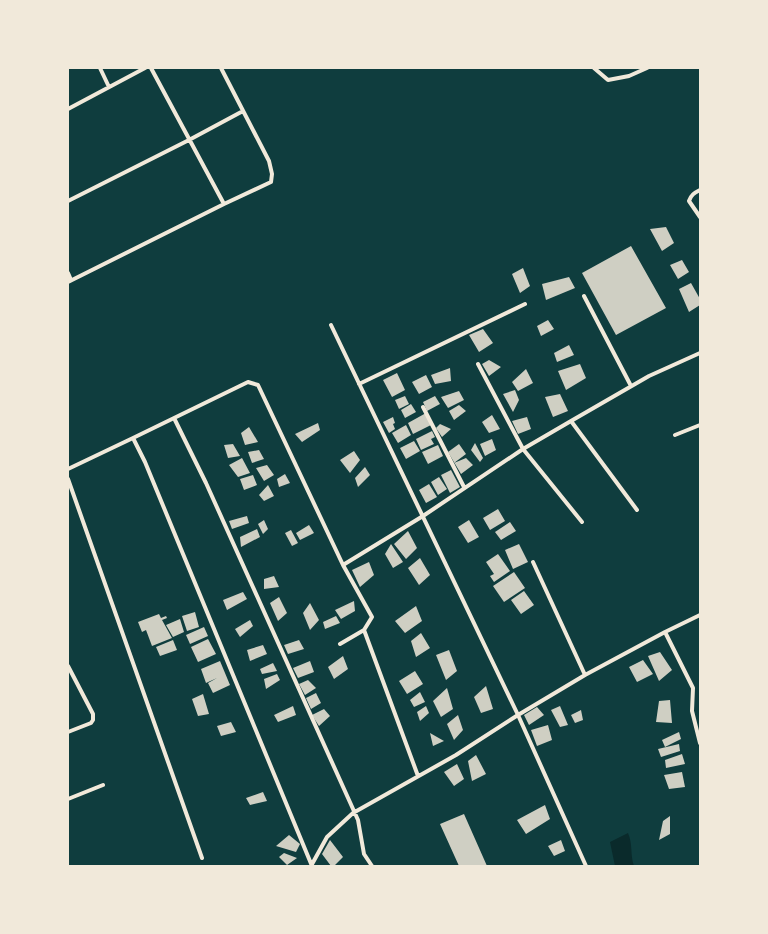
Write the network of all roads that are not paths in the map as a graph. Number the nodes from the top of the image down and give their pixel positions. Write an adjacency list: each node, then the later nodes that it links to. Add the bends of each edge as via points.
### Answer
1 (100, 68): 7 (street)
2 (145, 68): 7 (street)
3 (151, 68): 10 (street)
4 (221, 68): 9 (street)
5 (594, 68): 6 (street, via 608,80 629,76)
6 (647, 68)
7 (110, 86): 8 (street)
8 (68, 109)
9 (243, 111): 10 (street); 13 (street, via 269,161 271,182)
10 (189, 140): 12 (street); 13 (street)
11 (700, 190): 14 (street, via 690,197)
12 (68, 200)
13 (224, 204): 16 (street)
14 (700, 217)
15 (68, 274): 16 (street)
16 (70, 281)
17 (584, 296): 23 (street)
18 (524, 304): 22 (street)
19 (331, 325): 22 (street)
20 (700, 353): 23 (street)
21 (478, 364): 30 (street)
22 (359, 384): 35 (street)
23 (631, 386): 26 (street)
24 (423, 407): 33 (street)
25 (174, 418): 29 (street); 38 (street, via 248,382 258,385); 51 (street, via 206,483)
26 (570, 421): 30 (street); 34 (street)
27 (700, 425): 28 (street)
28 (675, 435)
29 (134, 438): 31 (street); 53 (street)
30 (523, 449): 33 (street); 36 (street)
31 (68, 469)
32 (68, 479): 52 (street)
33 (464, 488): 35 (street)
34 (637, 510)
35 (423, 516): 38 (street); 45 (street)
36 (582, 522)
37 (533, 562): 44 (street)
38 (343, 565): 40 (street, via 372,617)
39 (700, 615): 41 (street)
40 (364, 630): 42 (street); 48 (street)
41 (665, 632): 44 (street); 47 (street, via 693,688 692,711)
42 (340, 644)
43 (68, 666): 46 (street, via 93,714 93,720)
44 (585, 675): 45 (street)
45 (518, 715): 48 (street); 55 (street)
46 (68, 732)
47 (700, 743)
48 (418, 776): 51 (street)
49 (103, 786): 50 (street)
50 (68, 799)
51 (354, 813): 53 (street, via 327,837); 54 (street, via 358,820 364,854)
52 (202, 858)
53 (311, 866)
54 (372, 866)
55 (586, 866)

